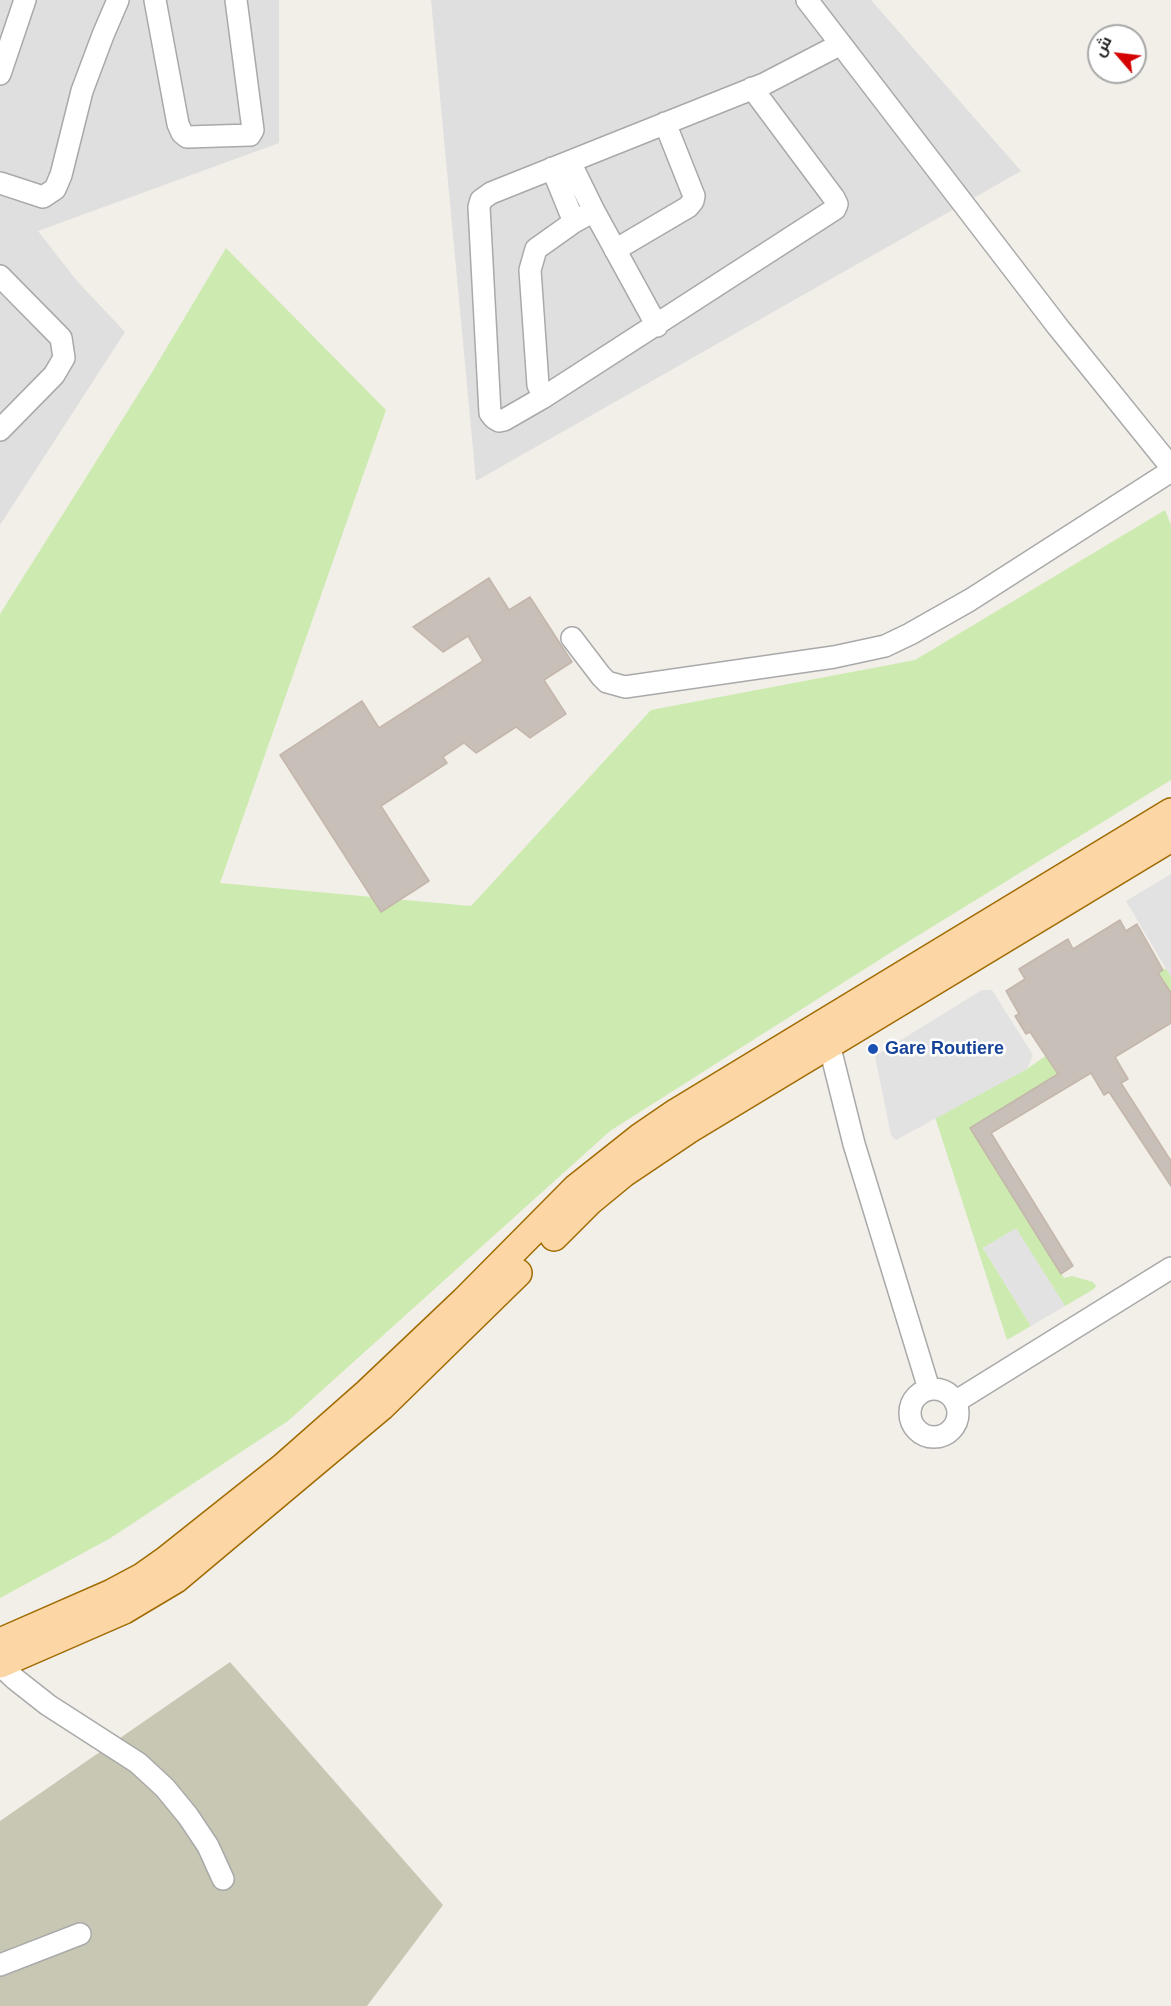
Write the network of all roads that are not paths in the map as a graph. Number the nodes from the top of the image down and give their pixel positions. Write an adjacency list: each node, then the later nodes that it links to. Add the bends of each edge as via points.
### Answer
1 (25, 0): 7 (street)
2 (118, 0): 11 (street, via 82,91 55,189 43,197)
3 (155, 0): 4 (street, via 178,124 187,137 250,135 253,130)
4 (236, 0)
5 (807, 0): 6 (street)
6 (841, 44): 8 (street); 19 (street)
7 (0, 74)
8 (752, 88): 9 (street); 16 (street, via 837,204 835,209)
9 (665, 123): 10 (street); 14 (street, via 693,201)
10 (561, 165): 12 (street); 13 (street); 17 (street, via 485,196 479,207 490,412 499,421 504,420)
11 (0, 183)
12 (594, 211): 13 (street); 14 (street)
13 (574, 222): 17 (street, via 536,249 530,270 538,385)
14 (615, 250): 16 (street)
15 (4, 288): 18 (street, via 61,338 64,358 54,375)
16 (657, 326): 17 (street)
17 (544, 397)
18 (0, 430)
19 (1171, 469): 20 (street, via 970,600 885,646 625,687 607,682)
20 (572, 638)
21 (1171, 812): 27 (main road, via 639,1138 576,1188 464,1300 284,1467 142,1577)
22 (1171, 838): 23 (main road)
23 (829, 1044): 25 (street, via 854,1144); 28 (main road, via 624,1173 590,1201 381,1407 176,1579 124,1610)
24 (1171, 1268): 26 (street)
25 (929, 1389): 26 (street, via 943,1390); 26 (street, via 916,1397 910,1411 914,1426 927,1436 949,1431 957,1417)
26 (955, 1402)
27 (0, 1642)
28 (0, 1664): 29 (street, via 48,1706 138,1762 165,1788 203,1839)
29 (223, 1880)
30 (80, 1934): 31 (street)
31 (0, 1965)

